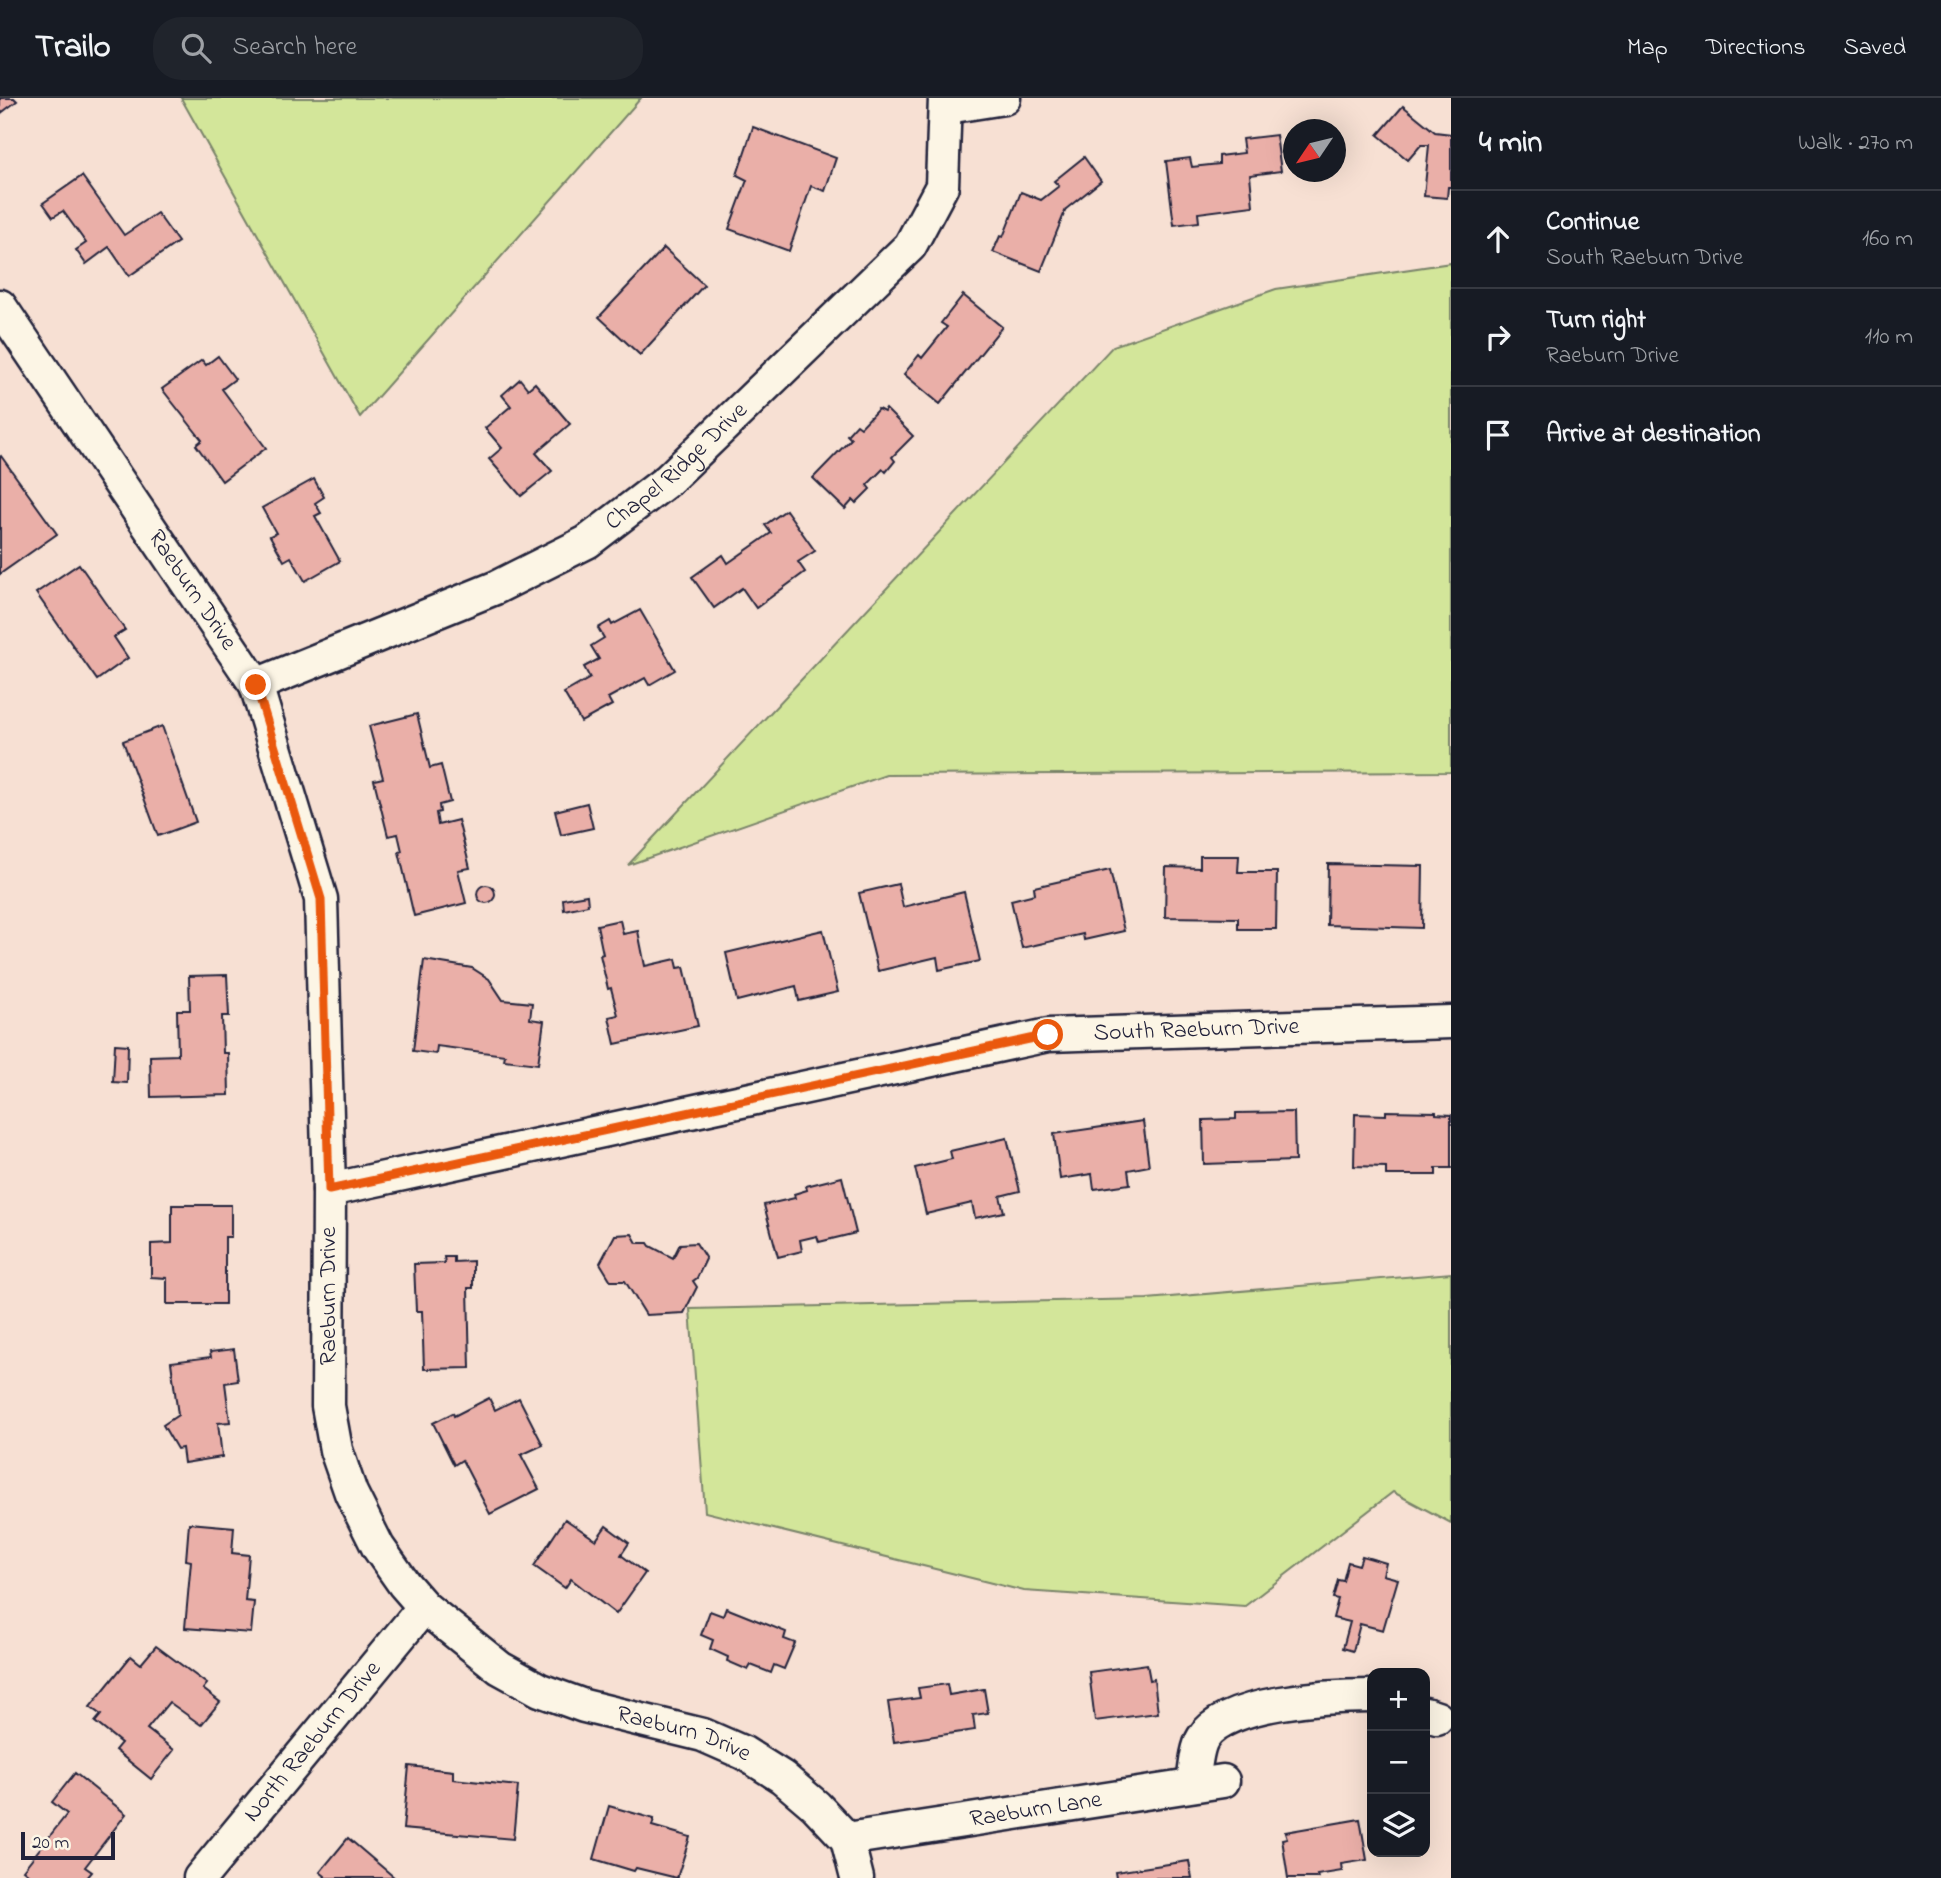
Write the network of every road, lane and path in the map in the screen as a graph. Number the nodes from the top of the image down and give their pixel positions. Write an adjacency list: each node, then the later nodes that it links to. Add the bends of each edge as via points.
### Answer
1 (1004, 98): 2 (street)
2 (946, 102): 4 (street, Chapel Ridge Drive, via 942,186 910,246 668,480 587,542 495,588)
3 (0, 306): 4 (street, Raeburn Drive)
4 (256, 685): 6 (street, Raeburn Drive, via 321,899)
5 (1451, 1022): 6 (street, South Raeburn Drive, via 1048,1035)
6 (329, 1190): 7 (street, Raeburn Drive, via 328,1406 336,1450 378,1547)
7 (424, 1607): 9 (street, Raeburn Drive, via 500,1668 540,1690 584,1706 703,1735 744,1753 782,1777); 10 (street, North Raeburn Drive)
8 (1367, 1696): 9 (street, Raeburn Lane, via 1330,1696 1259,1707 1216,1723 1202,1739 1208,1783)
9 (847, 1839): 11 (street, Raeburn Drive)
10 (200, 1878)
11 (858, 1878)

